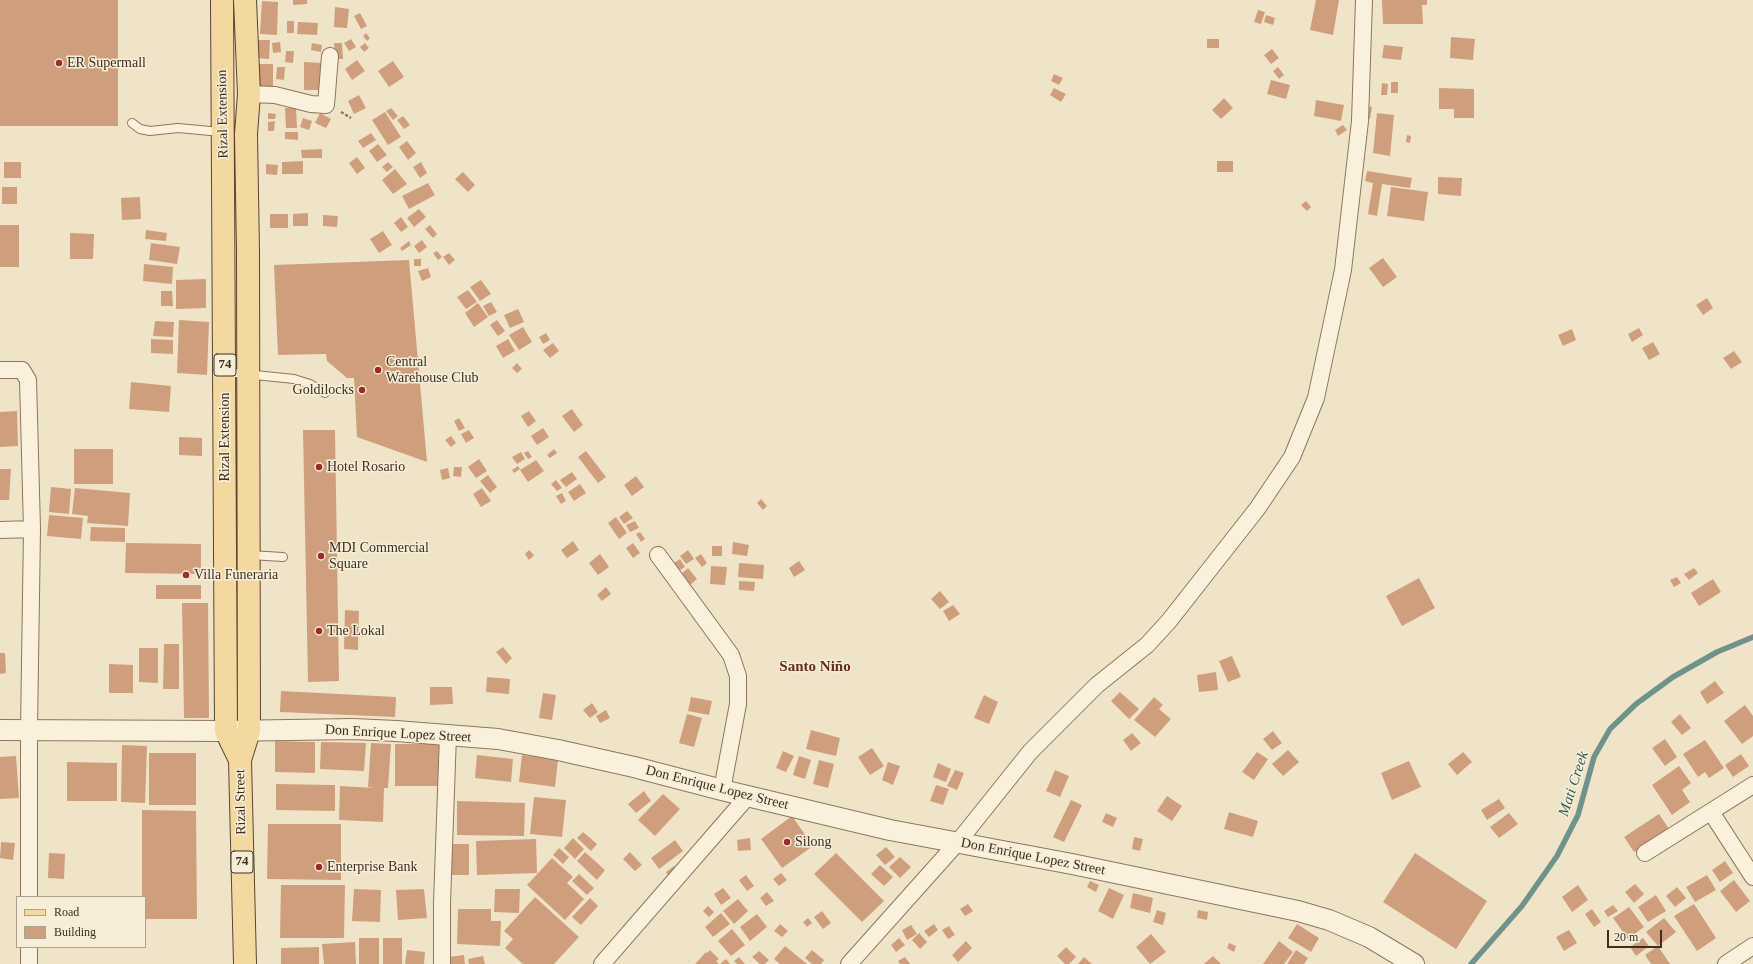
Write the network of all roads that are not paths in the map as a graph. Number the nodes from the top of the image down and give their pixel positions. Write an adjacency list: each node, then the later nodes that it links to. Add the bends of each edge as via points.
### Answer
1 (222, 0): 7 (main road, Rizal Extension / 74)
2 (245, 0): 5 (main road, Rizal Extension / 74)
3 (1364, 0): 28 (street, via 1360,121 1343,270 1316,398 1292,457 1257,509 1169,622 1147,645 1097,685 1030,752)
4 (330, 56): 5 (street, via 326,105 275,95)
5 (249, 94): 7 (main road, Rizal Extension / 74)
6 (132, 123): 7 (lane, via 140,129 150,131 178,128)
7 (235, 133): 9 (main road, Rizal Extension / 74); 10 (main road, Rizal Extension / 74)
8 (0, 370): 13 (street, via 22,370 28,380)
9 (225, 372): 10 (lane); 12 (main road, Rizal Extension / 74)
10 (248, 374): 11 (lane, via 294,379 310,384); 12 (main road, Rizal Extension / 74)
11 (325, 393)
12 (237, 400): 15 (main road, Rizal Extension / 74); 20 (main road, Rizal Extension / 74)
13 (32, 529): 14 (street); 19 (street)
14 (0, 530)
15 (248, 554): 17 (lane); 21 (main road, Rizal Extension / 74)
16 (658, 555): 25 (street, via 731,655 738,676 738,704)
17 (283, 557)
18 (0, 730): 19 (street, Don Enrique Lopez Street)
19 (30, 730): 20 (street, Don Enrique Lopez Street); 31 (street)
20 (226, 731): 21 (street, Don Enrique Lopez Street); 23 (main road, Rizal Street / 74)
21 (249, 731): 22 (street, Don Enrique Lopez Street, via 353,729); 23 (main road, Rizal Street / 74)
22 (448, 735): 25 (street, Don Enrique Lopez Street, via 498,739 558,750); 36 (street)
23 (240, 760): 35 (main road, Rizal Street / 74)
24 (1753, 785): 27 (street)
25 (722, 790): 26 (street, Don Enrique Lopez Street)
26 (748, 796): 28 (street, Don Enrique Lopez Street, via 890,830); 37 (street)
27 (1711, 812): 29 (street); 30 (street)
28 (958, 842): 38 (street); 39 (street, Don Enrique Lopez Street, via 1219,894 1329,920 1369,937)
29 (1645, 854)
30 (1753, 877)
31 (29, 896)
32 (1753, 946): 40 (street)
33 (29, 948): 34 (street)
34 (29, 964)
35 (245, 964)
36 (442, 964)
37 (602, 964)
38 (849, 964)
39 (1414, 964)
40 (1726, 964)

